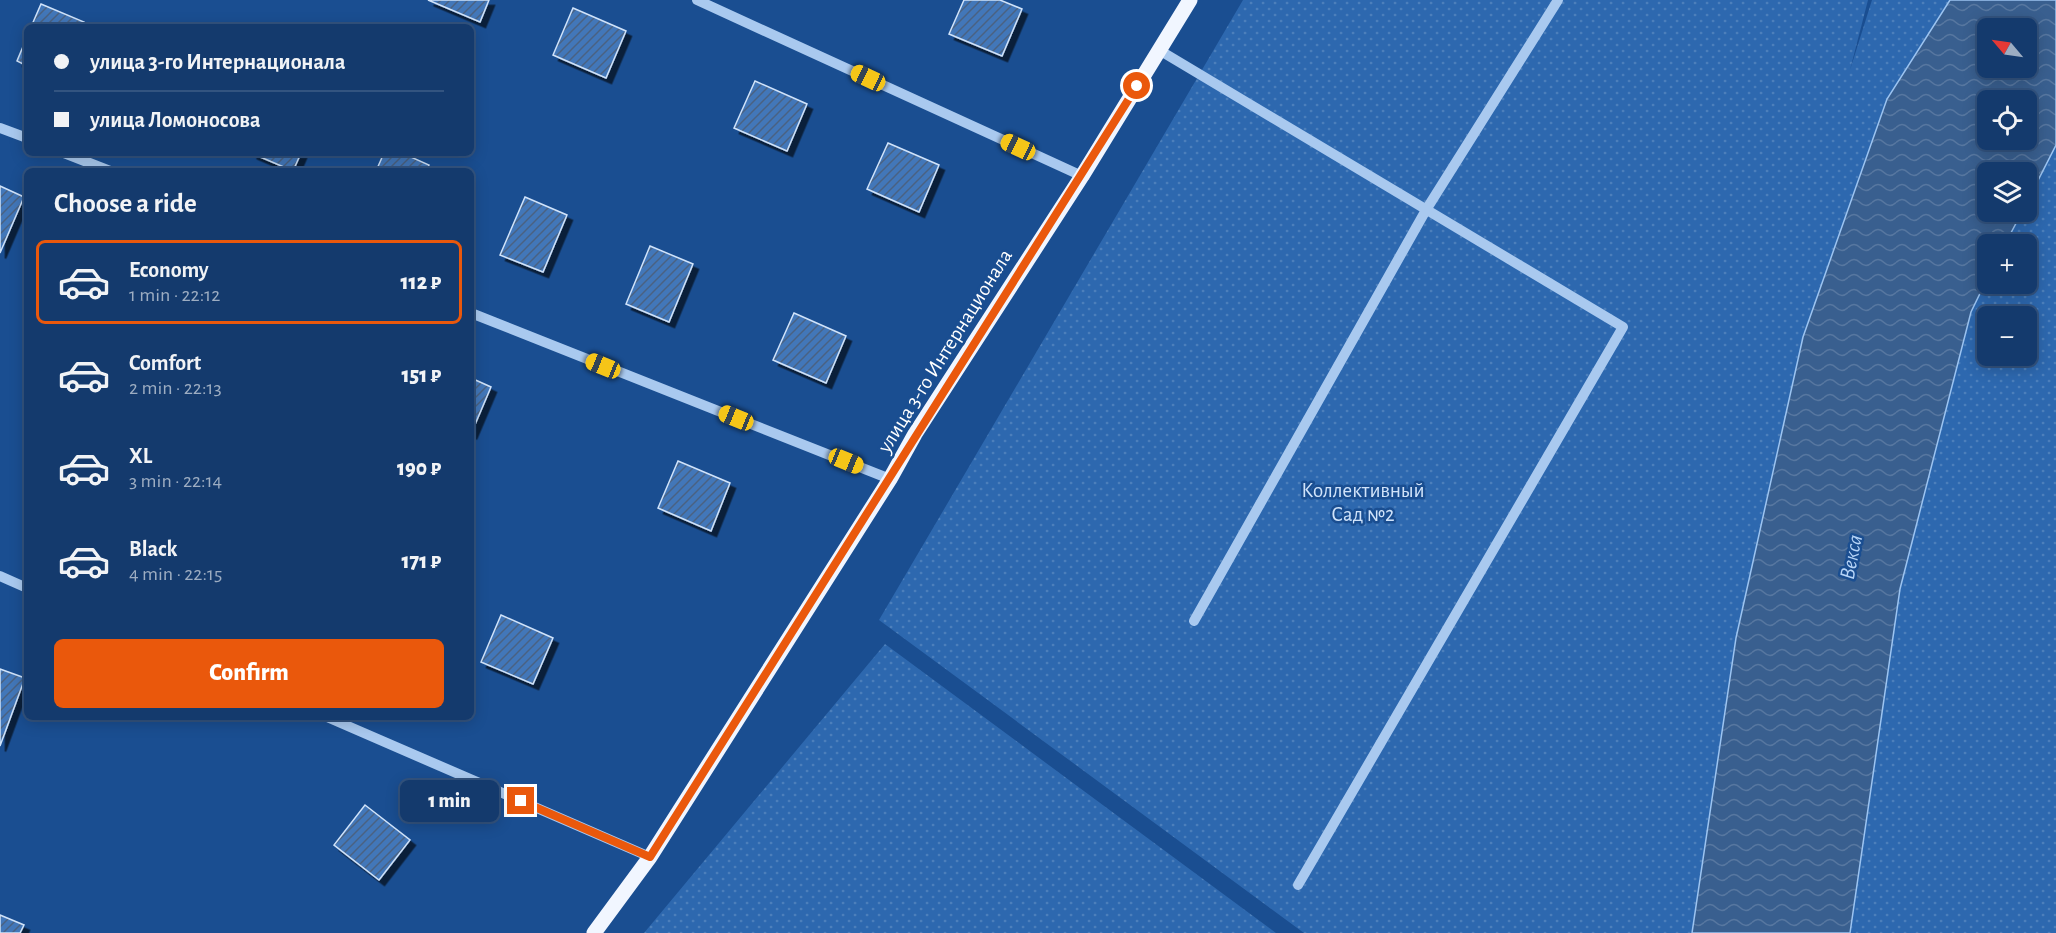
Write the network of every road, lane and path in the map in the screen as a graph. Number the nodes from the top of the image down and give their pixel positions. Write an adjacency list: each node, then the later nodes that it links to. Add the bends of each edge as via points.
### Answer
1 (697, 0): 9 (street)
2 (1190, 0): 4 (main road, улица 3-го Интернационала)
3 (1558, 0): 10 (street)
4 (1159, 50): 9 (main road, улица 3-го Интернационала); 10 (street)
5 (0, 128): 6 (street)
6 (24, 137)
7 (72, 156): 8 (street)
8 (102, 168)
9 (1082, 176): 12 (main road, улица 3-го Интернационала)
10 (1426, 210): 15 (street); 18 (street, via 1623,327)
11 (474, 315): 12 (street)
12 (890, 479): 17 (main road, улица 3-го Интернационала)
13 (0, 576): 14 (street)
14 (24, 587)
15 (1194, 621)
16 (334, 720): 17 (street)
17 (650, 857): 19 (main road, улица 3-го Интернационала)
18 (1298, 885)
19 (594, 933)

